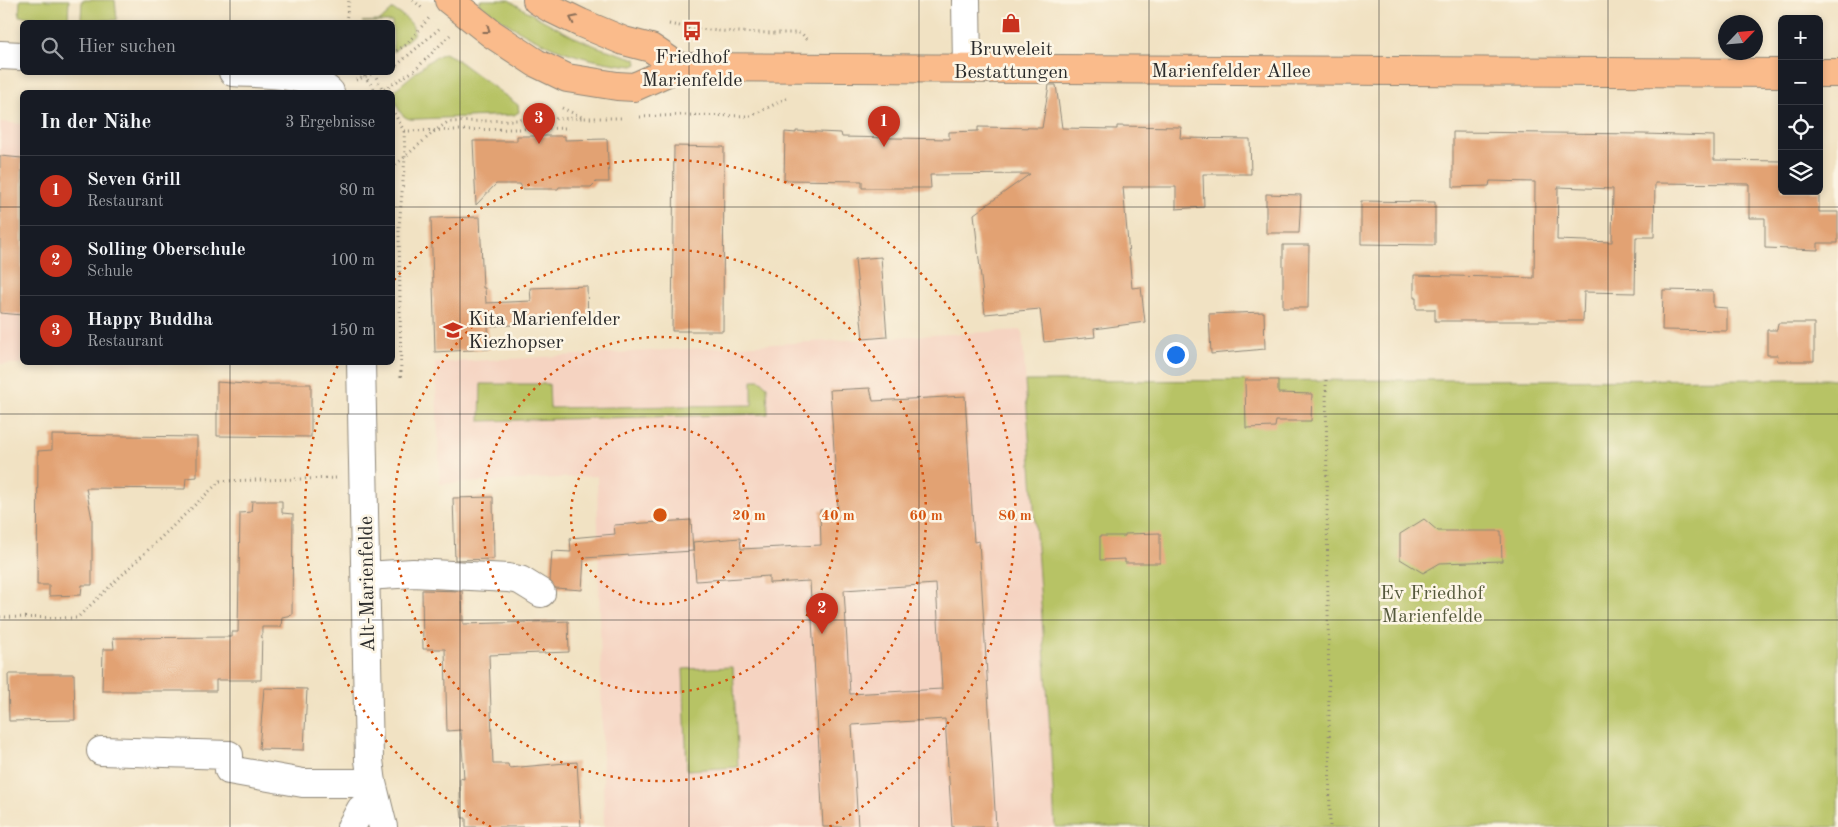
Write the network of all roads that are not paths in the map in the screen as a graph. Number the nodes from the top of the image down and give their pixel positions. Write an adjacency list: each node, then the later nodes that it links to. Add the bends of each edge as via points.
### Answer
1 (537, 0): 6 (main road, one-way to 1, via 651,48 581,23)
2 (966, 0): 7 (street)
3 (440, 8): 6 (main road, Marienfelder Allee, one-way to 6, via 492,34 536,64 567,78 634,87)
4 (0, 55): 5 (street)
5 (20, 56)
6 (680, 67): 7 (main road, Marienfelder Allee)
7 (967, 68): 8 (main road, Marienfelder Allee)
8 (1778, 73)
9 (1823, 73): 10 (main road)
10 (1838, 73)
11 (284, 75): 12 (street, via 302,78)
12 (326, 90)
13 (361, 365): 14 (street, Alt-Marienfelde)
14 (366, 576): 15 (street, via 412,573 508,578 520,580); 17 (street, Alt-Marienfelde, via 370,760)
15 (541, 593)
16 (101, 751): 17 (street, via 229,755 230,770 303,783)
17 (377, 805): 18 (street, via 361,809)
18 (350, 827)

